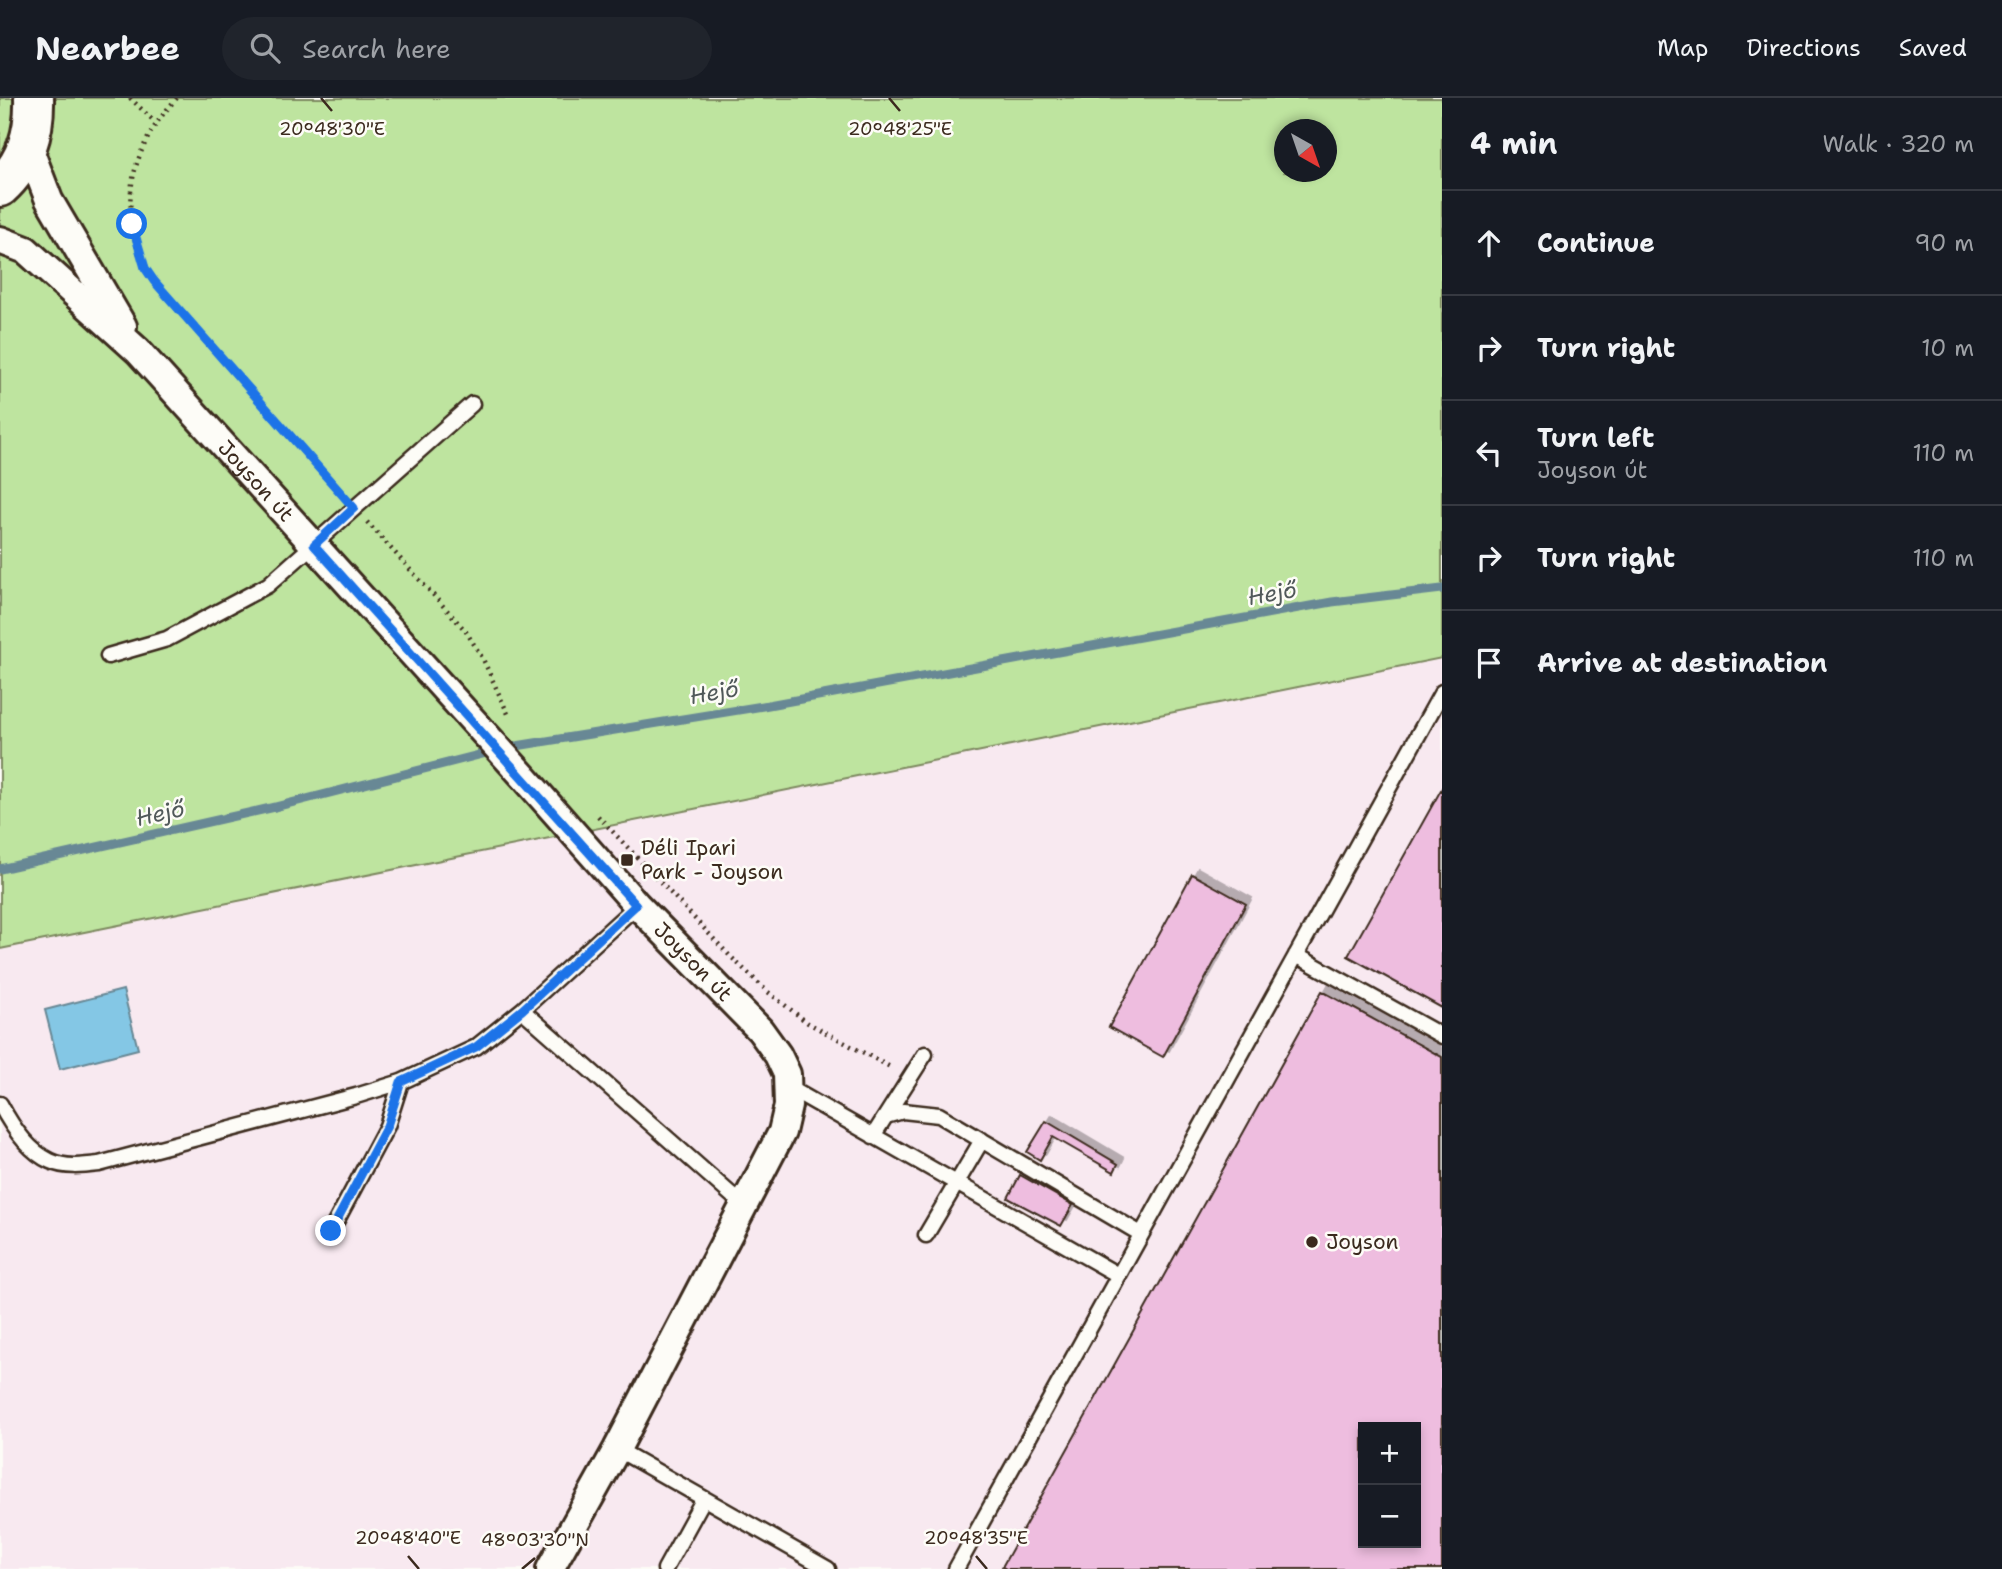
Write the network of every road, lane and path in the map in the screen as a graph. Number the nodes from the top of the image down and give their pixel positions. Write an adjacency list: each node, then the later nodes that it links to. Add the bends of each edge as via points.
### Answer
1 (34, 98): 5 (main road)
2 (130, 98): 4 (path)
3 (177, 98): 4 (path)
4 (155, 122): 10 (path, via 139,153 132,182 132,224 145,268)
5 (28, 145): 6 (main road, via 19,165); 8 (street, Joyson út, via 49,200)
6 (0, 187)
7 (0, 240): 8 (street, Joyson út, via 26,250)
8 (138, 351): 11 (street, Joyson út)
9 (472, 404): 10 (lane)
10 (354, 508): 11 (lane); 14 (path, via 465,630)
11 (314, 545): 12 (lane, via 257,591 167,639); 16 (street, Joyson út)
12 (108, 656)
13 (1442, 692): 17 (lane)
14 (505, 711)
15 (597, 815): 21 (path, via 729,955 786,1007)
16 (636, 905): 18 (lane); 23 (street, Joyson út, via 761,1030 783,1064)
17 (1296, 955): 19 (lane); 31 (lane)
18 (522, 1010): 22 (lane, via 476,1047); 29 (lane)
19 (1442, 1036)
20 (925, 1054): 21 (lane)
21 (911, 1078): 25 (lane)
22 (401, 1082): 24 (lane, via 79,1166 50,1161 37,1152); 30 (lane, via 387,1126)
23 (788, 1087): 26 (lane); 29 (street, Joyson út, via 782,1132)
24 (0, 1104)
25 (886, 1116): 26 (lane); 27 (lane, via 903,1111 939,1115)
26 (873, 1136): 28 (lane)
27 (982, 1140): 28 (lane); 31 (lane)
28 (955, 1184): 32 (lane); 33 (lane)
29 (744, 1206): 34 (street, Joyson út)
30 (331, 1231)
31 (1142, 1234): 33 (lane)
32 (926, 1235)
33 (1118, 1275): 39 (lane)
34 (617, 1449): 35 (lane); 36 (street, Joyson út)
35 (703, 1500): 37 (lane); 38 (lane)
36 (550, 1569)
37 (665, 1569)
38 (828, 1569)
39 (956, 1569)

